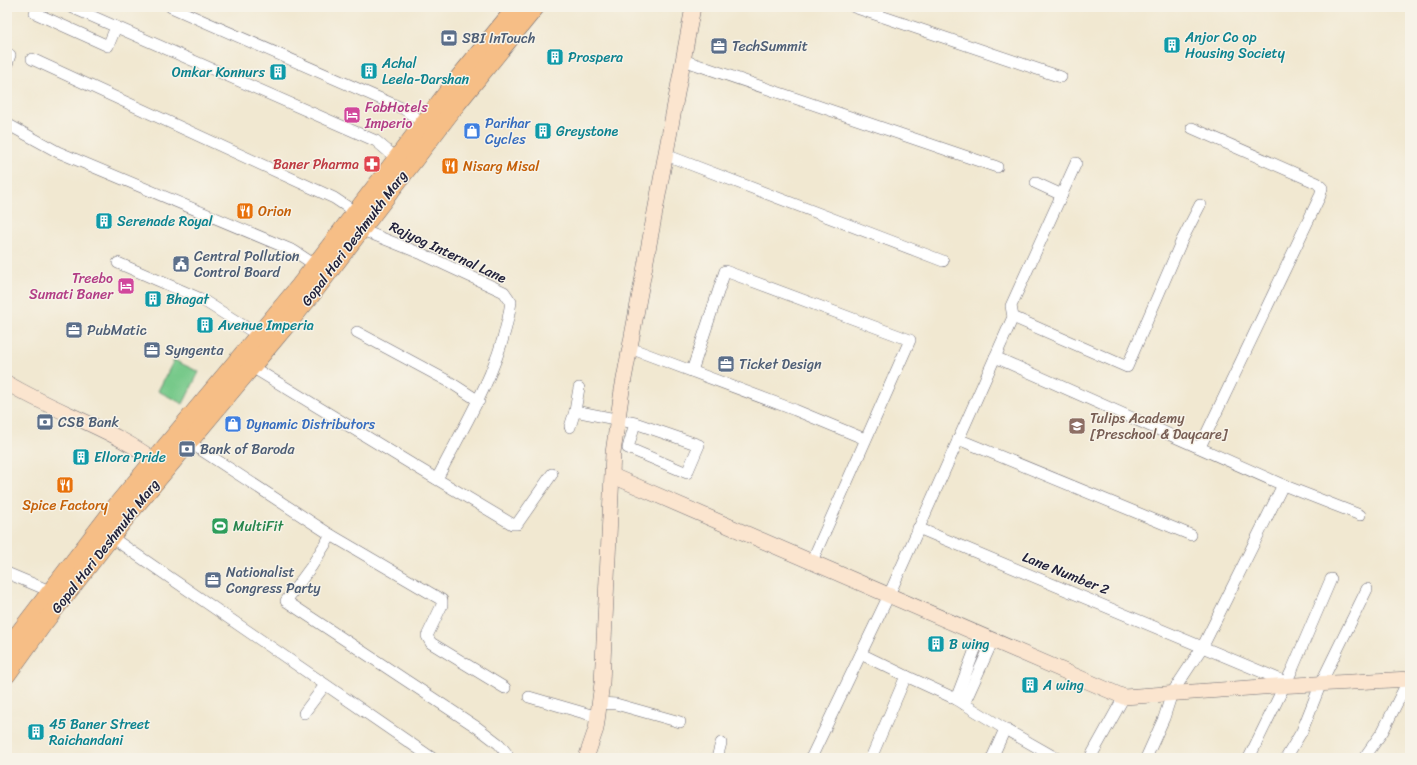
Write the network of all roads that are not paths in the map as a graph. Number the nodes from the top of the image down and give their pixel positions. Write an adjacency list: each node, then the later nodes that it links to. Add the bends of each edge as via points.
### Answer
1 (38, 7): 8 (street, via 35,13 108,46)
2 (71, 7): 8 (street)
3 (171, 7): 12 (street, via 404,109)
4 (516, 7): 12 (main road, Gopal Hari Deshmukh Marg)
5 (536, 7): 23 (main road, Gopal Hari Deshmukh Marg)
6 (693, 7): 10 (street)
7 (854, 7): 11 (street)
8 (116, 27): 16 (street, via 376,141)
9 (32, 59): 22 (street, via 334,198)
10 (683, 60): 15 (street); 18 (street)
11 (1061, 77)
12 (423, 123): 16 (main road, Gopal Hari Deshmukh Marg)
13 (7, 124): 26 (street, via 58,152 294,251)
14 (1192, 128): 44 (street, via 1317,183 1322,188)
15 (666, 155): 24 (street); 30 (street)
16 (396, 158): 22 (main road, Gopal Hari Deshmukh Marg)
17 (1076, 163): 20 (street)
18 (997, 167)
19 (1036, 182): 20 (street)
20 (1062, 195): 27 (street, via 1011,306)
21 (1200, 205): 27 (street, via 1182,240 1127,367)
22 (355, 212): 26 (main road, Gopal Hari Deshmukh Marg)
23 (362, 230): 32 (main road, Gopal Hari Deshmukh Marg); 36 (street, Rajyog Internal Lane, via 422,254 504,292 511,302 509,319 497,359)
24 (943, 261)
25 (118, 263): 29 (street, via 200,299)
26 (315, 265): 29 (main road, Gopal Hari Deshmukh Marg)
27 (1013, 317): 31 (street)
28 (357, 332): 36 (street, via 448,381)
29 (258, 335): 45 (main road, Gopal Hari Deshmukh Marg)
30 (630, 348): 33 (street); 38 (street)
31 (995, 357): 42 (street); 44 (street)
32 (252, 366): 43 (main road, Gopal Hari Deshmukh Marg); 48 (street)
33 (692, 371): 41 (street); 41 (street, via 726,270 910,340)
34 (7, 383): 45 (street, via 121,439)
35 (579, 388): 37 (street)
36 (479, 401): 48 (street, Rajyog Internal Lane)
37 (575, 412): 38 (street); 40 (street)
38 (618, 420): 39 (street); 47 (street, via 613,453)
39 (635, 423): 39 (street, via 699,445 687,473 628,448)
40 (570, 427)
41 (865, 439): 55 (street)
42 (958, 440): 51 (street); 53 (street)
43 (189, 442): 45 (main road, Gopal Hari Deshmukh Marg); 52 (street)
44 (1200, 447): 49 (street)
45 (159, 464): 54 (main road, Gopal Hari Deshmukh Marg); 59 (main road, Gopal Hari Deshmukh Marg)
46 (552, 474): 48 (street, via 517,524 512,524)
47 (613, 476): 55 (street); 76 (street)
48 (437, 479)
49 (1283, 485): 50 (street); 62 (street)
50 (1360, 515)
51 (918, 528): 60 (street); 62 (street, Lane Number 2)
52 (331, 535): 71 (street, via 442,600 427,636 431,643); 81 (street, via 286,601 478,728 499,744)
53 (1191, 535)
54 (111, 537): 65 (main road, Gopal Hari Deshmukh Marg); 70 (street)
55 (812, 560): 60 (street)
56 (7, 573): 59 (street)
57 (1331, 579): 69 (street)
58 (1367, 589): 68 (street)
59 (50, 590): 63 (main road, Gopal Hari Deshmukh Marg)
60 (889, 595): 61 (street); 64 (street)
61 (987, 637): 74 (street); 75 (street)
62 (1203, 646): 69 (street, Lane Number 2); 72 (street)
63 (7, 648)
64 (861, 654): 66 (street); 85 (street)
65 (7, 675)
66 (906, 676): 75 (street); 86 (street)
67 (1409, 679): 68 (street); 93 (street, via 1383,731)
68 (1321, 683): 69 (street); 92 (street, via 1302,730)
69 (1285, 684): 72 (street); 91 (street)
70 (325, 685): 77 (street); 82 (street)
71 (505, 688)
72 (1172, 693): 74 (street); 90 (street)
73 (529, 697): 76 (street)
74 (1124, 697): 89 (street)
75 (960, 702): 79 (street)
76 (599, 710): 78 (street, via 616,704); 83 (street, via 596,729)
77 (304, 713)
78 (680, 722)
79 (1005, 729): 87 (street); 88 (street)
80 (721, 743): 84 (street)
81 (507, 754)
82 (430, 757)
83 (586, 758)
84 (717, 758)
85 (812, 758)
86 (871, 758)
87 (992, 758)
88 (1057, 758)
89 (1090, 758)
90 (1146, 758)
91 (1250, 758)
92 (1286, 758)
93 (1364, 758)

